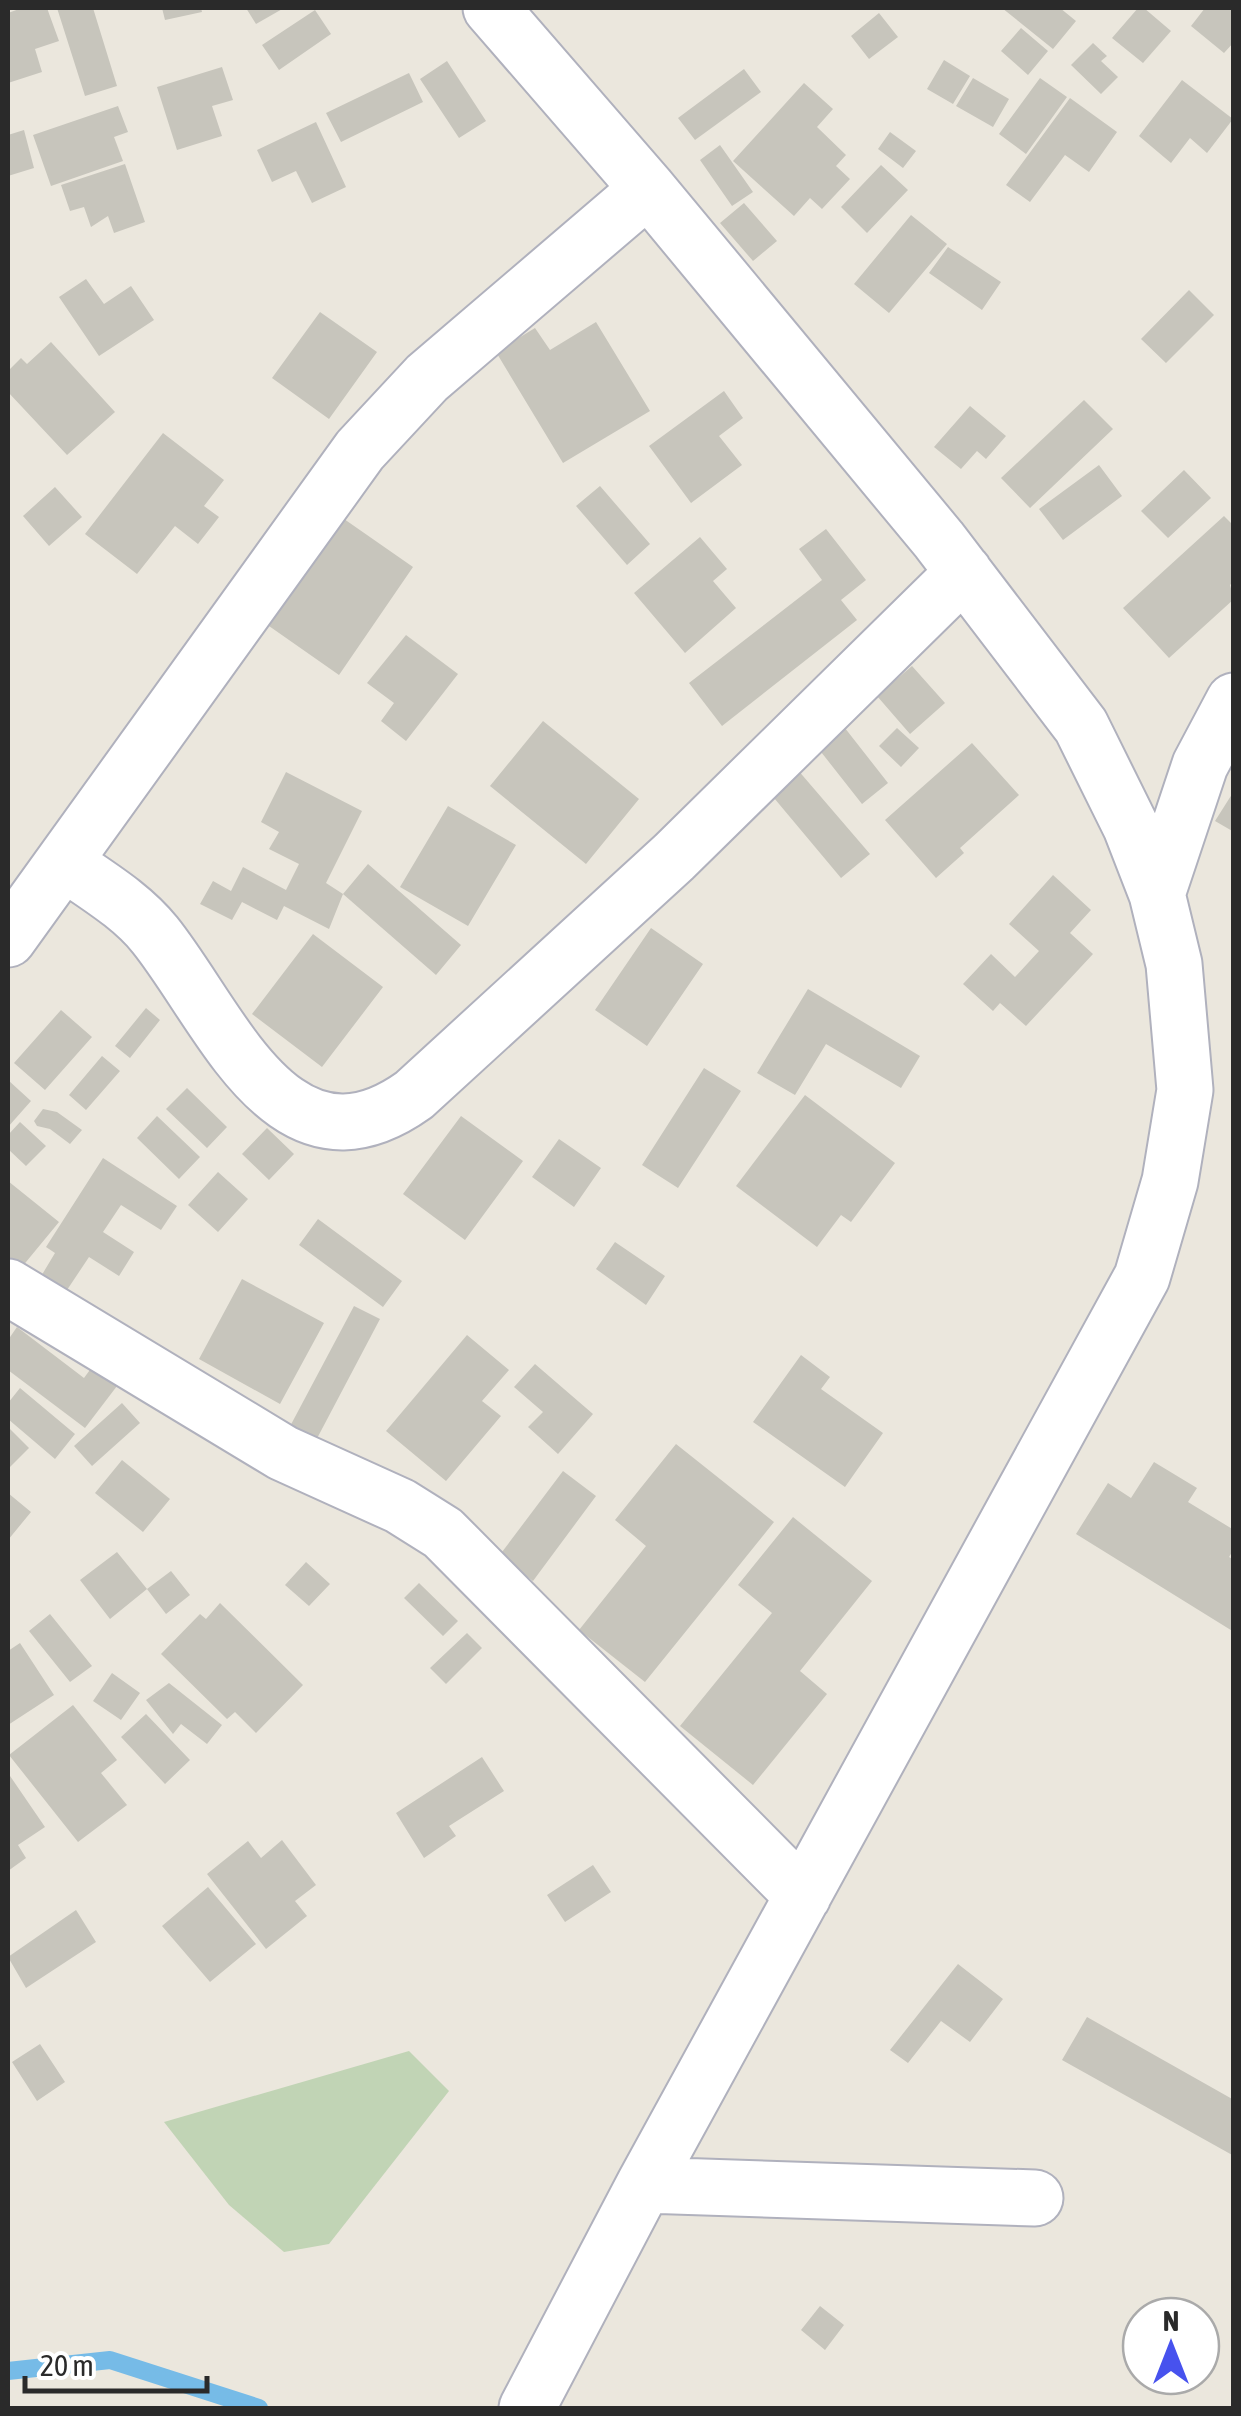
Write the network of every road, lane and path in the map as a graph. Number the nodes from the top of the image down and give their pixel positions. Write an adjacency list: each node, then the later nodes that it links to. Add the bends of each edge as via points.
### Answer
1 (491, 8): 2 (street)
2 (648, 189): 3 (street); 5 (street, via 427,378 360,450)
3 (964, 572): 5 (street, via 674,857 414,1095 368,1120 319,1122 288,1106 236,1053 154,934); 6 (street, via 1081,726)
4 (1234, 701): 6 (street, via 1200,765)
5 (65, 863): 7 (street)
6 (1157, 894): 9 (street, via 1174,964 1185,1090 1170,1181 1142,1278)
7 (8, 939)
8 (8, 1286): 9 (street, via 284,1452 443,1532)
9 (804, 1896): 10 (street)
10 (644, 2185): 11 (street); 12 (street)
11 (1035, 2198)
12 (527, 2408)

